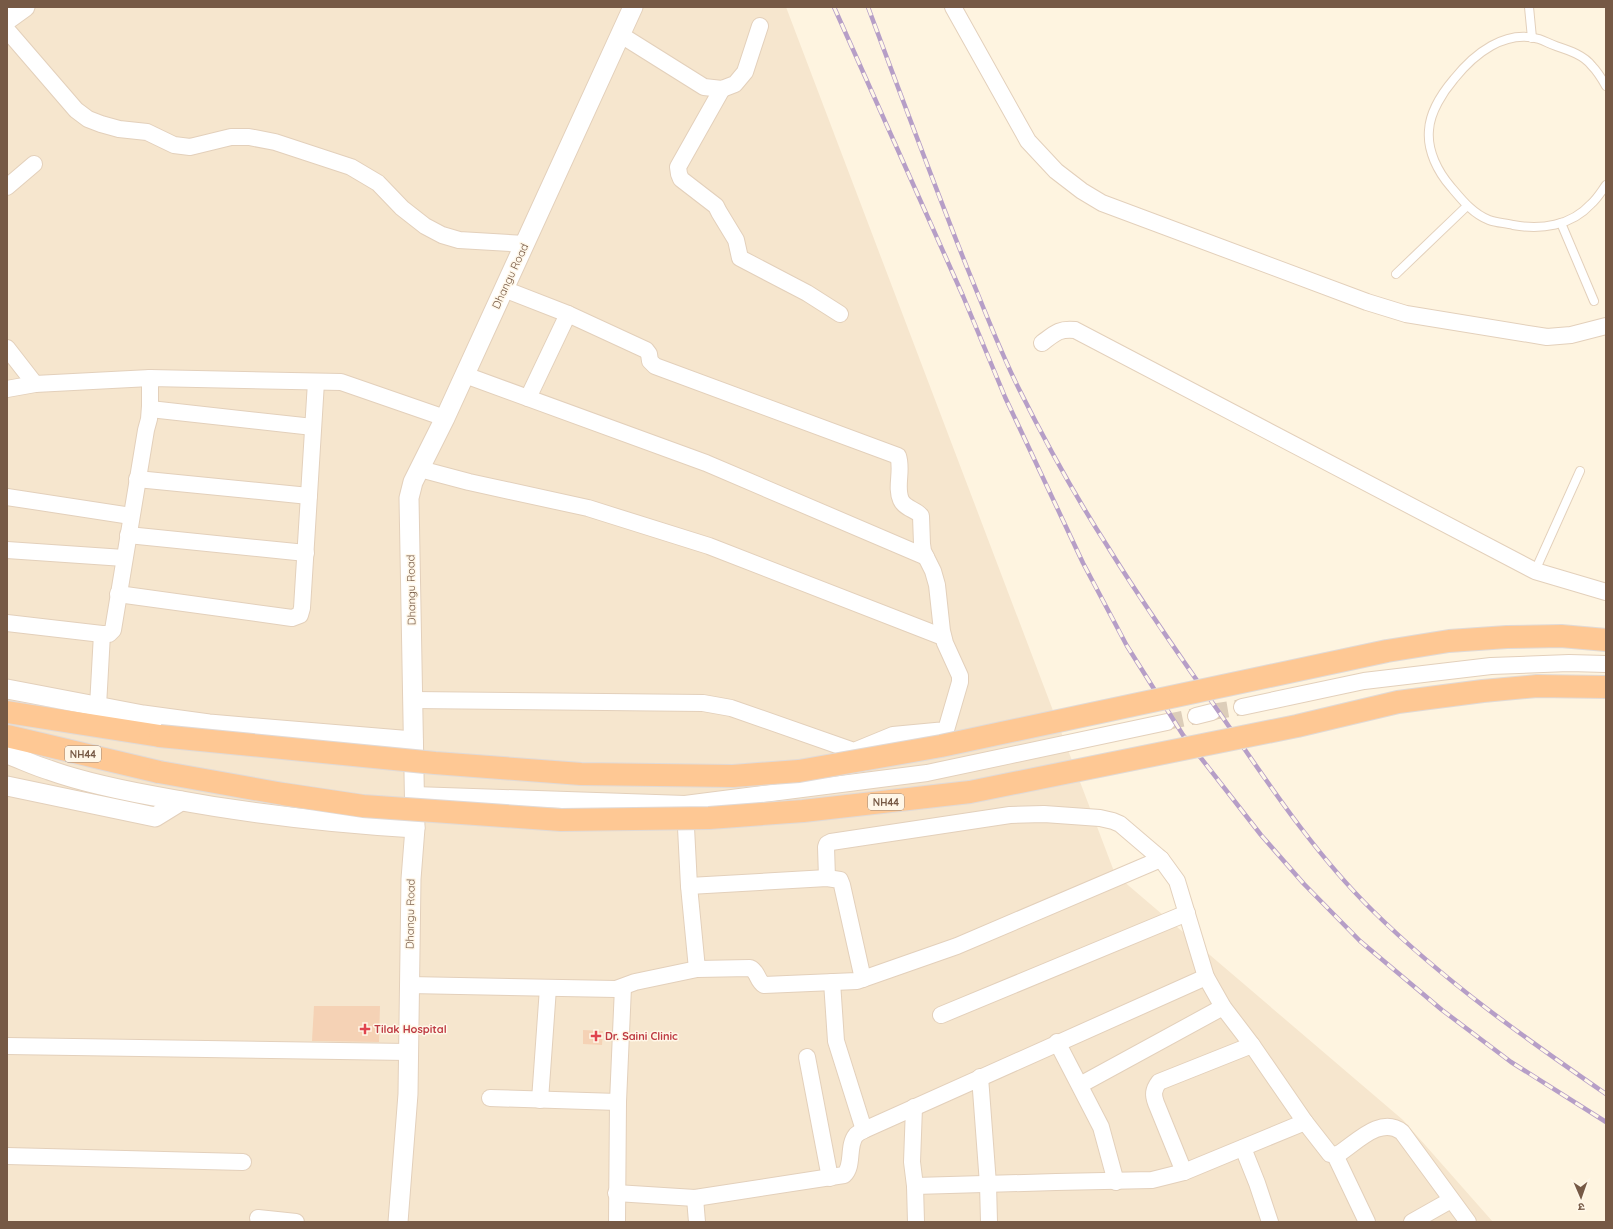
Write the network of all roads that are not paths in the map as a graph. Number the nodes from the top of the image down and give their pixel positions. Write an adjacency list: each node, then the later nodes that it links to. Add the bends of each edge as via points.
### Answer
1 (25, 7): 5 (street)
2 (633, 7): 8 (street, Dhangu Road)
3 (953, 7): 23 (street, via 1028,141 1056,171 1102,203 1359,300 1406,314 1547,337 1571,335)
4 (1529, 7): 9 (lane)
5 (7, 20)
6 (760, 26): 11 (street, via 745,72 734,84)
7 (7, 30): 17 (street, via 76,110 88,119 119,129 147,132 174,145 190,147 231,137 276,142 351,167 378,183 402,208 442,235 459,240)
8 (621, 35): 11 (street, via 704,86); 17 (street, Dhangu Road)
9 (1532, 38): 10 (lane, via 1574,52 1592,64); 15 (lane, via 1516,38 1484,49 1461,70 1433,112 1429,129 1431,151 1437,168)
10 (1606, 86)
11 (722, 89): 22 (street, via 678,166 681,179 716,206 736,240 740,258 807,293)
12 (34, 164): 14 (street)
13 (1606, 185): 16 (lane, via 1590,205 1572,219)
14 (7, 187)
15 (1467, 206): 16 (lane, via 1489,220 1528,228); 18 (lane)
16 (1560, 223): 20 (lane)
17 (525, 244): 19 (street, Dhangu Road)
18 (1396, 274)
19 (504, 288): 21 (street); 26 (street, Dhangu Road)
20 (1594, 301)
21 (568, 314): 31 (street); 44 (street, via 646,350 655,366 896,454 899,462 900,495 904,506 921,516 922,544)
22 (840, 314)
23 (1606, 326)
24 (1042, 343): 46 (street, via 1065,329 1075,330)
25 (7, 348): 29 (street)
26 (465, 375): 31 (street); 33 (street, Dhangu Road)
27 (150, 378): 28 (street); 29 (street); 32 (street)
28 (316, 382): 33 (street, via 341,382); 34 (street)
29 (35, 384): 30 (street)
30 (7, 390)
31 (528, 398): 44 (street, via 706,463)
32 (150, 409): 34 (street); 37 (street)
33 (445, 418): 35 (street, Dhangu Road)
34 (313, 427): 38 (street)
35 (420, 469): 51 (street, via 588,508 709,546); 56 (street, Dhangu Road, via 409,498)
36 (1580, 471): 46 (lane)
37 (137, 479): 38 (street); 40 (street)
38 (309, 496): 43 (street)
39 (7, 497): 40 (street)
40 (132, 516): 41 (street)
41 (128, 535): 43 (street); 45 (street)
42 (7, 550): 45 (street)
43 (306, 553): 48 (street, via 302,612 296,618)
44 (926, 557): 51 (street, via 937,585)
45 (124, 558): 48 (street)
46 (1535, 571): 47 (street)
47 (1606, 592)
48 (118, 594): 50 (street, via 113,630 109,634)
49 (7, 623): 50 (street)
50 (102, 634): 57 (street)
51 (943, 637): 56 (street, via 961,679 946,730 893,735 854,751 731,708 703,702)
52 (1606, 640): 59 (highway, bridge, via 1561,636 1449,641 1387,651 941,746 799,771 733,776 580,774 435,763 160,736)
53 (1606, 664): 58 (street, via 1491,666 1364,681)
54 (1606, 687): 66 (highway, NH44, bridge, via 1537,686 1398,702 1296,726 970,792 825,809 709,818 561,820 379,807 283,794 159,772)
55 (7, 689): 57 (street)
56 (413, 700): 64 (street, Dhangu Road)
57 (98, 706): 64 (street, via 209,724)
58 (1242, 707)
59 (7, 712)
60 (1212, 712): 61 (street)
61 (1196, 716)
62 (1167, 722): 71 (street, via 927,773)
63 (7, 736): 66 (highway, NH44)
64 (414, 741): 69 (street, Dhangu Road)
65 (7, 748): 66 (highway)
66 (59, 749)
67 (7, 754): 70 (street, via 86,781)
68 (7, 786): 70 (street, via 155,817)
69 (414, 795): 71 (street); 72 (street, Dhangu Road)
70 (181, 801): 72 (street, via 234,811 357,825)
71 (685, 804): 75 (street)
72 (415, 828): 81 (street, Dhangu Road)
73 (1161, 859): 74 (street, via 1113,821 1030,814 831,842 826,847); 76 (street, via 1177,881); 79 (street, via 957,946)
74 (827, 878): 75 (street); 79 (street, via 840,880 842,885)
75 (689, 886): 77 (street)
76 (1187, 912): 78 (street); 85 (street)
77 (697, 969): 80 (street, via 752,969 764,985); 82 (street)
78 (1206, 977): 84 (street); 86 (street)
79 (863, 979): 80 (street)
80 (832, 982): 98 (street, via 836,1041)
81 (408, 985): 83 (street); 89 (street, Dhangu Road)
82 (623, 986): 83 (street, via 616,989); 95 (street)
83 (548, 988): 94 (street)
84 (1223, 1007): 87 (street); 92 (street)
85 (941, 1015)
86 (1058, 1042): 91 (street); 92 (street)
87 (1252, 1045): 97 (street); 103 (street, via 1159,1082 1156,1086 1156,1103)
88 (7, 1046): 89 (street)
89 (408, 1052): 113 (street, Dhangu Road, via 408,1094)
90 (807, 1057): 104 (street)
91 (980, 1077): 96 (street); 106 (street)
92 (1080, 1085): 105 (street, via 1101,1127)
93 (490, 1098): 94 (street)
94 (540, 1100): 95 (street)
95 (618, 1102): 108 (street)
96 (914, 1107): 98 (street); 107 (street, via 912,1162)
97 (1305, 1122): 99 (street); 100 (street, via 1330,1154)
98 (864, 1130): 104 (street, via 856,1135 844,1175)
99 (1243, 1148): 103 (street); 118 (street, via 1258,1183)
100 (1335, 1155): 110 (street, via 1374,1130 1391,1126 1402,1132); 119 (street)
101 (7, 1156): 102 (street)
102 (243, 1162)
103 (1184, 1172): 105 (street, via 1152,1180)
104 (830, 1178): 109 (street)
105 (1116, 1182): 106 (street)
106 (988, 1184): 107 (street); 117 (street)
107 (915, 1186): 116 (street)
108 (616, 1193): 109 (street); 114 (street)
109 (696, 1198): 115 (street)
110 (1451, 1200): 120 (street); 121 (street)
111 (258, 1218): 112 (street)
112 (296, 1222)
113 (398, 1222)
114 (617, 1222)
115 (697, 1222)
116 (916, 1222)
117 (988, 1222)
118 (1270, 1222)
119 (1367, 1222)
120 (1412, 1222)
121 (1468, 1222)

